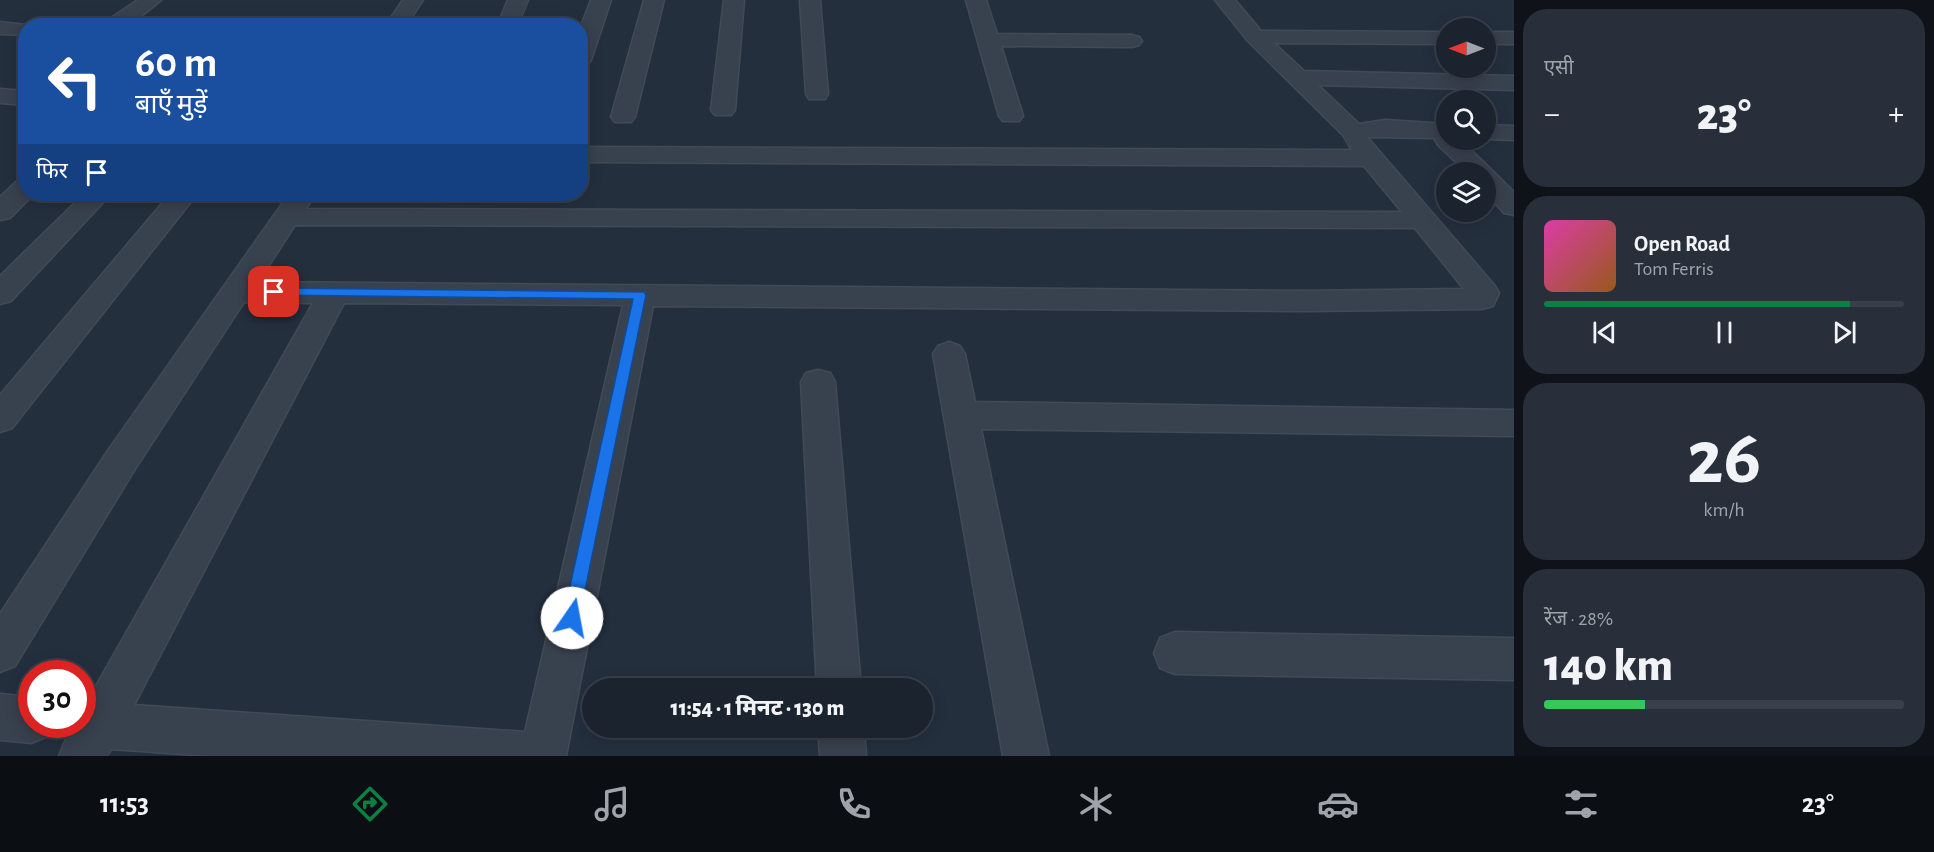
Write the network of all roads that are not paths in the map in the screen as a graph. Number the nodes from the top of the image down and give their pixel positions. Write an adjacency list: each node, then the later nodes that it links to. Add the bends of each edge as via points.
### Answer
1 (151, 0): 10 (street)
2 (413, 0): 11 (street)
3 (518, 0): 12 (street)
4 (601, 0): 15 (street)
5 (654, 0): 29 (street)
6 (735, 0): 27 (street)
7 (810, 0): 24 (street)
8 (976, 0): 20 (street)
9 (1225, 0): 16 (street)
10 (127, 18)
11 (401, 18)
12 (510, 18)
13 (0, 28): 14 (street)
14 (18, 29)
15 (588, 37)
16 (1255, 37): 17 (street); 22 (street)
17 (1436, 38)
18 (1496, 38): 19 (street)
19 (1514, 38)
20 (988, 40): 21 (street); 28 (street)
21 (1132, 41)
22 (1298, 78): 23 (street); 31 (street)
23 (1514, 83)
24 (817, 94)
25 (0, 96): 26 (street)
26 (18, 97)
27 (723, 110)
28 (1011, 116)
29 (623, 117)
30 (1496, 132): 32 (street)
31 (1355, 133): 33 (street, via 1373,129); 36 (street)
32 (1514, 133)
33 (1436, 134)
34 (1459, 150): 37 (street)
35 (588, 154): 36 (street)
36 (1372, 158): 45 (street)
37 (1471, 162)
38 (1496, 188): 43 (street)
39 (18, 195): 44 (street)
40 (91, 201): 48 (street)
41 (178, 201): 53 (street)
42 (295, 205): 45 (street); 46 (street)
43 (1514, 207)
44 (0, 212)
45 (1424, 220): 49 (street, via 1484,293 1482,299)
46 (234, 292): 47 (street); 55 (street)
47 (334, 293): 49 (street); 61 (street)
48 (0, 294)
49 (640, 295): 65 (street)
50 (949, 354): 52 (street)
51 (818, 382): 58 (street)
52 (960, 415): 54 (street); 67 (street)
53 (0, 419)
54 (1514, 423)
55 (0, 651)
56 (1175, 653): 57 (street)
57 (1514, 659)
58 (837, 678)
59 (0, 717): 60 (street)
60 (18, 719)
61 (96, 721)
62 (96, 735): 64 (street)
63 (842, 738): 66 (street)
64 (534, 756)
65 (543, 756)
66 (843, 756)
67 (1026, 756)

